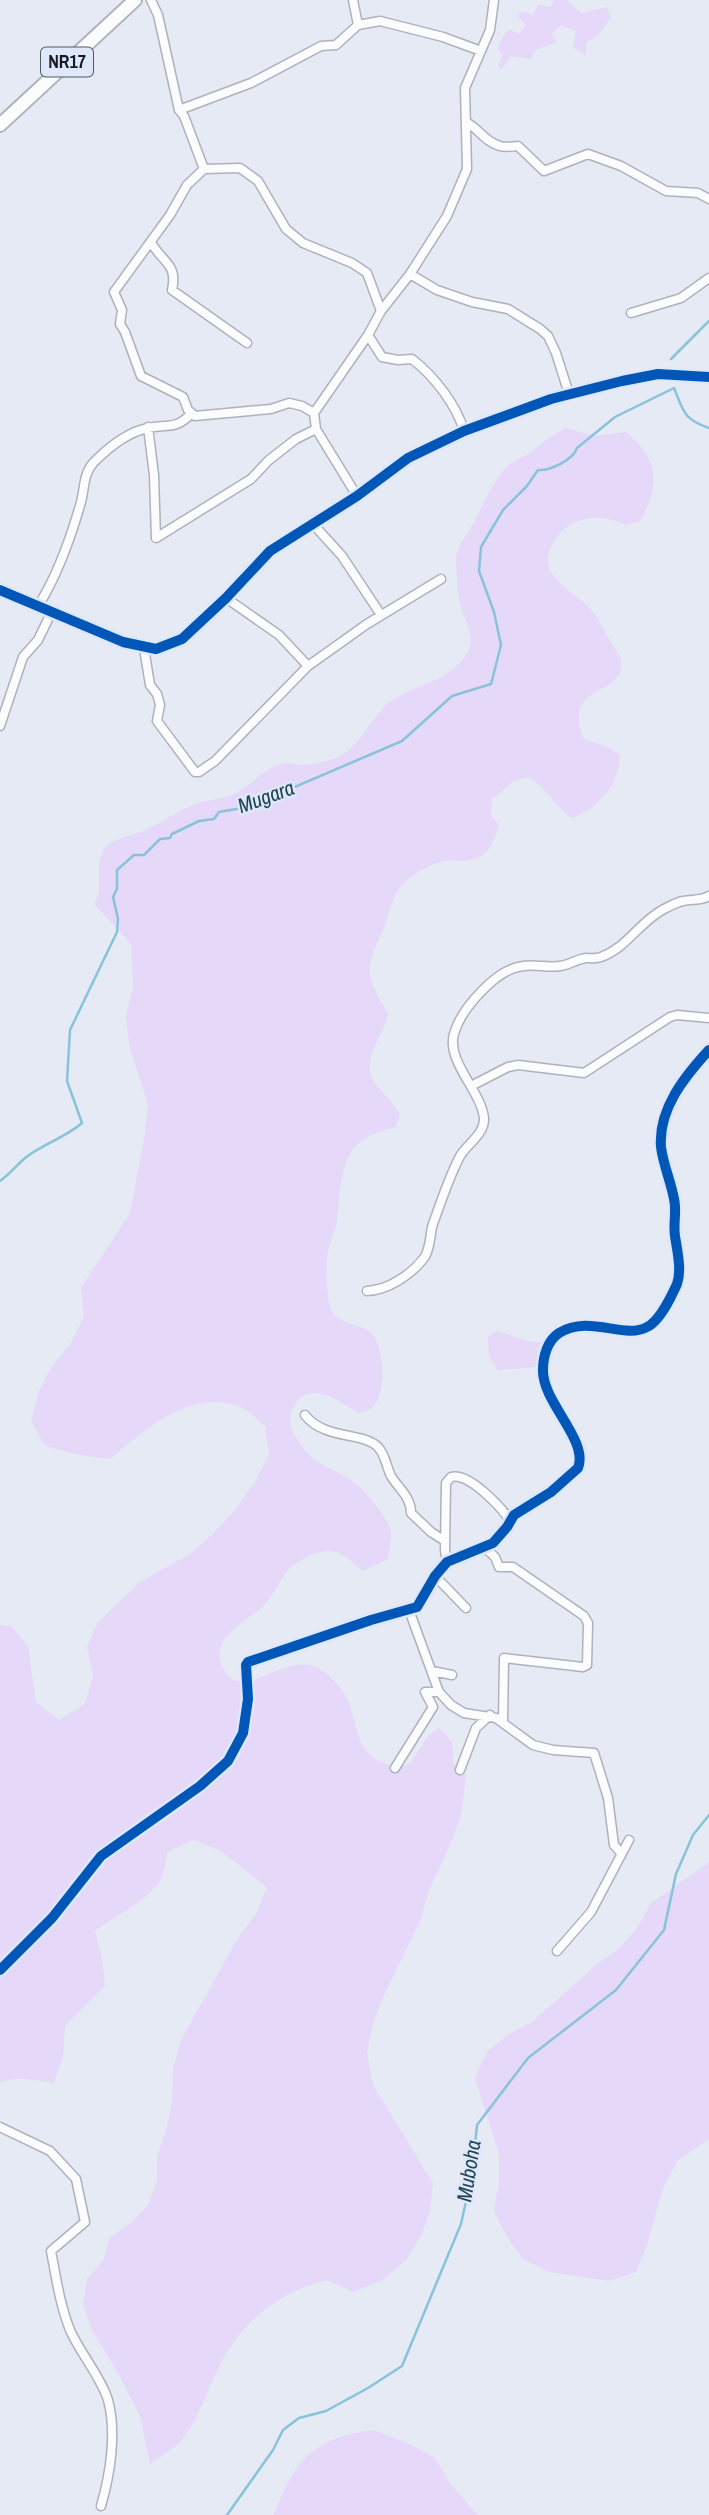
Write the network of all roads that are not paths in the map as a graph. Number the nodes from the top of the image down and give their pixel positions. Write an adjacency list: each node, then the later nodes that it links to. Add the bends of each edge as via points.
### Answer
1 (151, 0): 7 (street)
2 (353, 0): 5 (street)
3 (494, 0): 6 (street, via 490,30)
4 (130, 2): 9 (main road, NR17)
5 (358, 25): 6 (street, via 380,21); 7 (street, via 336,45 321,46 251,83)
6 (481, 51): 8 (street, via 465,88)
7 (179, 110): 10 (street)
8 (466, 122): 11 (street, via 489,141 502,147 518,146 544,171 588,155 621,166 666,191 698,193); 13 (street, via 467,169 447,216)
9 (0, 125)
10 (204, 169): 12 (street, via 187,185); 15 (street, via 240,168 258,181 286,229 303,243 367,274)
11 (709, 199)
12 (151, 242): 18 (street, via 173,269 172,290); 22 (street, via 114,292 121,310 120,324 141,376 183,397)
13 (410, 274): 15 (street); 20 (street, via 437,290 508,309 540,329 556,353)
14 (709, 278): 16 (street, via 681,298)
15 (380, 311): 17 (street)
16 (631, 313)
17 (368, 335): 21 (street); 25 (street, via 382,357 412,359 427,371)
18 (247, 343)
19 (709, 377): 20 (street, via 658,374)
20 (569, 394): 25 (street)
21 (314, 413): 22 (street, via 289,403 246,412); 24 (street)
22 (191, 414): 23 (street, via 173,427)
23 (148, 427): 24 (street, via 156,538 251,480 296,439); 31 (street, via 118,442 85,475 61,560)
24 (316, 429): 26 (street)
25 (464, 431): 26 (street, via 408,458)
26 (357, 496): 27 (street)
27 (313, 524): 30 (street, via 270,551); 33 (street, via 342,556)
28 (441, 579): 33 (street)
29 (0, 590): 31 (street)
30 (226, 598): 34 (street, via 183,639 167,647); 35 (street, via 272,629)
31 (38, 606): 32 (street)
32 (52, 611): 34 (street); 36 (street, via 38,640 23,657)
33 (381, 615): 35 (street)
34 (144, 648): 35 (street, via 150,685 160,705 157,721 198,773)
35 (308, 666)
36 (0, 726)
37 (709, 896): 40 (street, via 663,909 645,920 628,941 598,958 561,966 523,966 501,974 476,997 453,1035 453,1051)
38 (709, 1018): 40 (street, via 670,1017 584,1073 508,1066)
39 (709, 1050): 43 (street, via 678,1086 661,1131 675,1203 678,1281 655,1322 645,1329 577,1325 552,1338 544,1356 544,1380 580,1453 580,1463)
40 (471, 1086): 41 (street, via 484,1118 482,1127 460,1154 447,1184 427,1254 402,1279)
41 (367, 1291)
42 (305, 1415): 44 (street, via 313,1425 376,1444 390,1475 411,1504 411,1513)
43 (511, 1522): 44 (street, via 500,1505 454,1476 446,1483); 45 (street)
44 (445, 1541): 46 (street)
45 (484, 1547): 46 (street); 54 (street, via 498,1567 513,1567 588,1623 587,1665 583,1667 504,1658)
46 (447, 1562): 47 (street)
47 (435, 1576): 48 (street); 49 (street, via 417,1607)
48 (466, 1608)
49 (409, 1610): 50 (street); 60 (street, via 248,1662 243,1733 228,1761 101,1856 52,1918)
50 (432, 1671): 51 (street); 52 (street)
51 (452, 1675)
52 (439, 1692): 53 (street, via 464,1713); 55 (street, via 425,1692 433,1707)
53 (490, 1715): 54 (street); 56 (street, via 477,1728)
54 (503, 1722): 58 (street, via 533,1745 594,1753 608,1798 614,1845)
55 (395, 1768)
56 (460, 1770)
57 (629, 1840): 58 (street)
58 (621, 1853): 59 (street, via 591,1912)
59 (557, 1951)
60 (0, 1970)
61 (0, 2127): 62 (street, via 50,2151 76,2179 85,2222 51,2251 70,2329 108,2400 110,2474)
62 (101, 2506)

